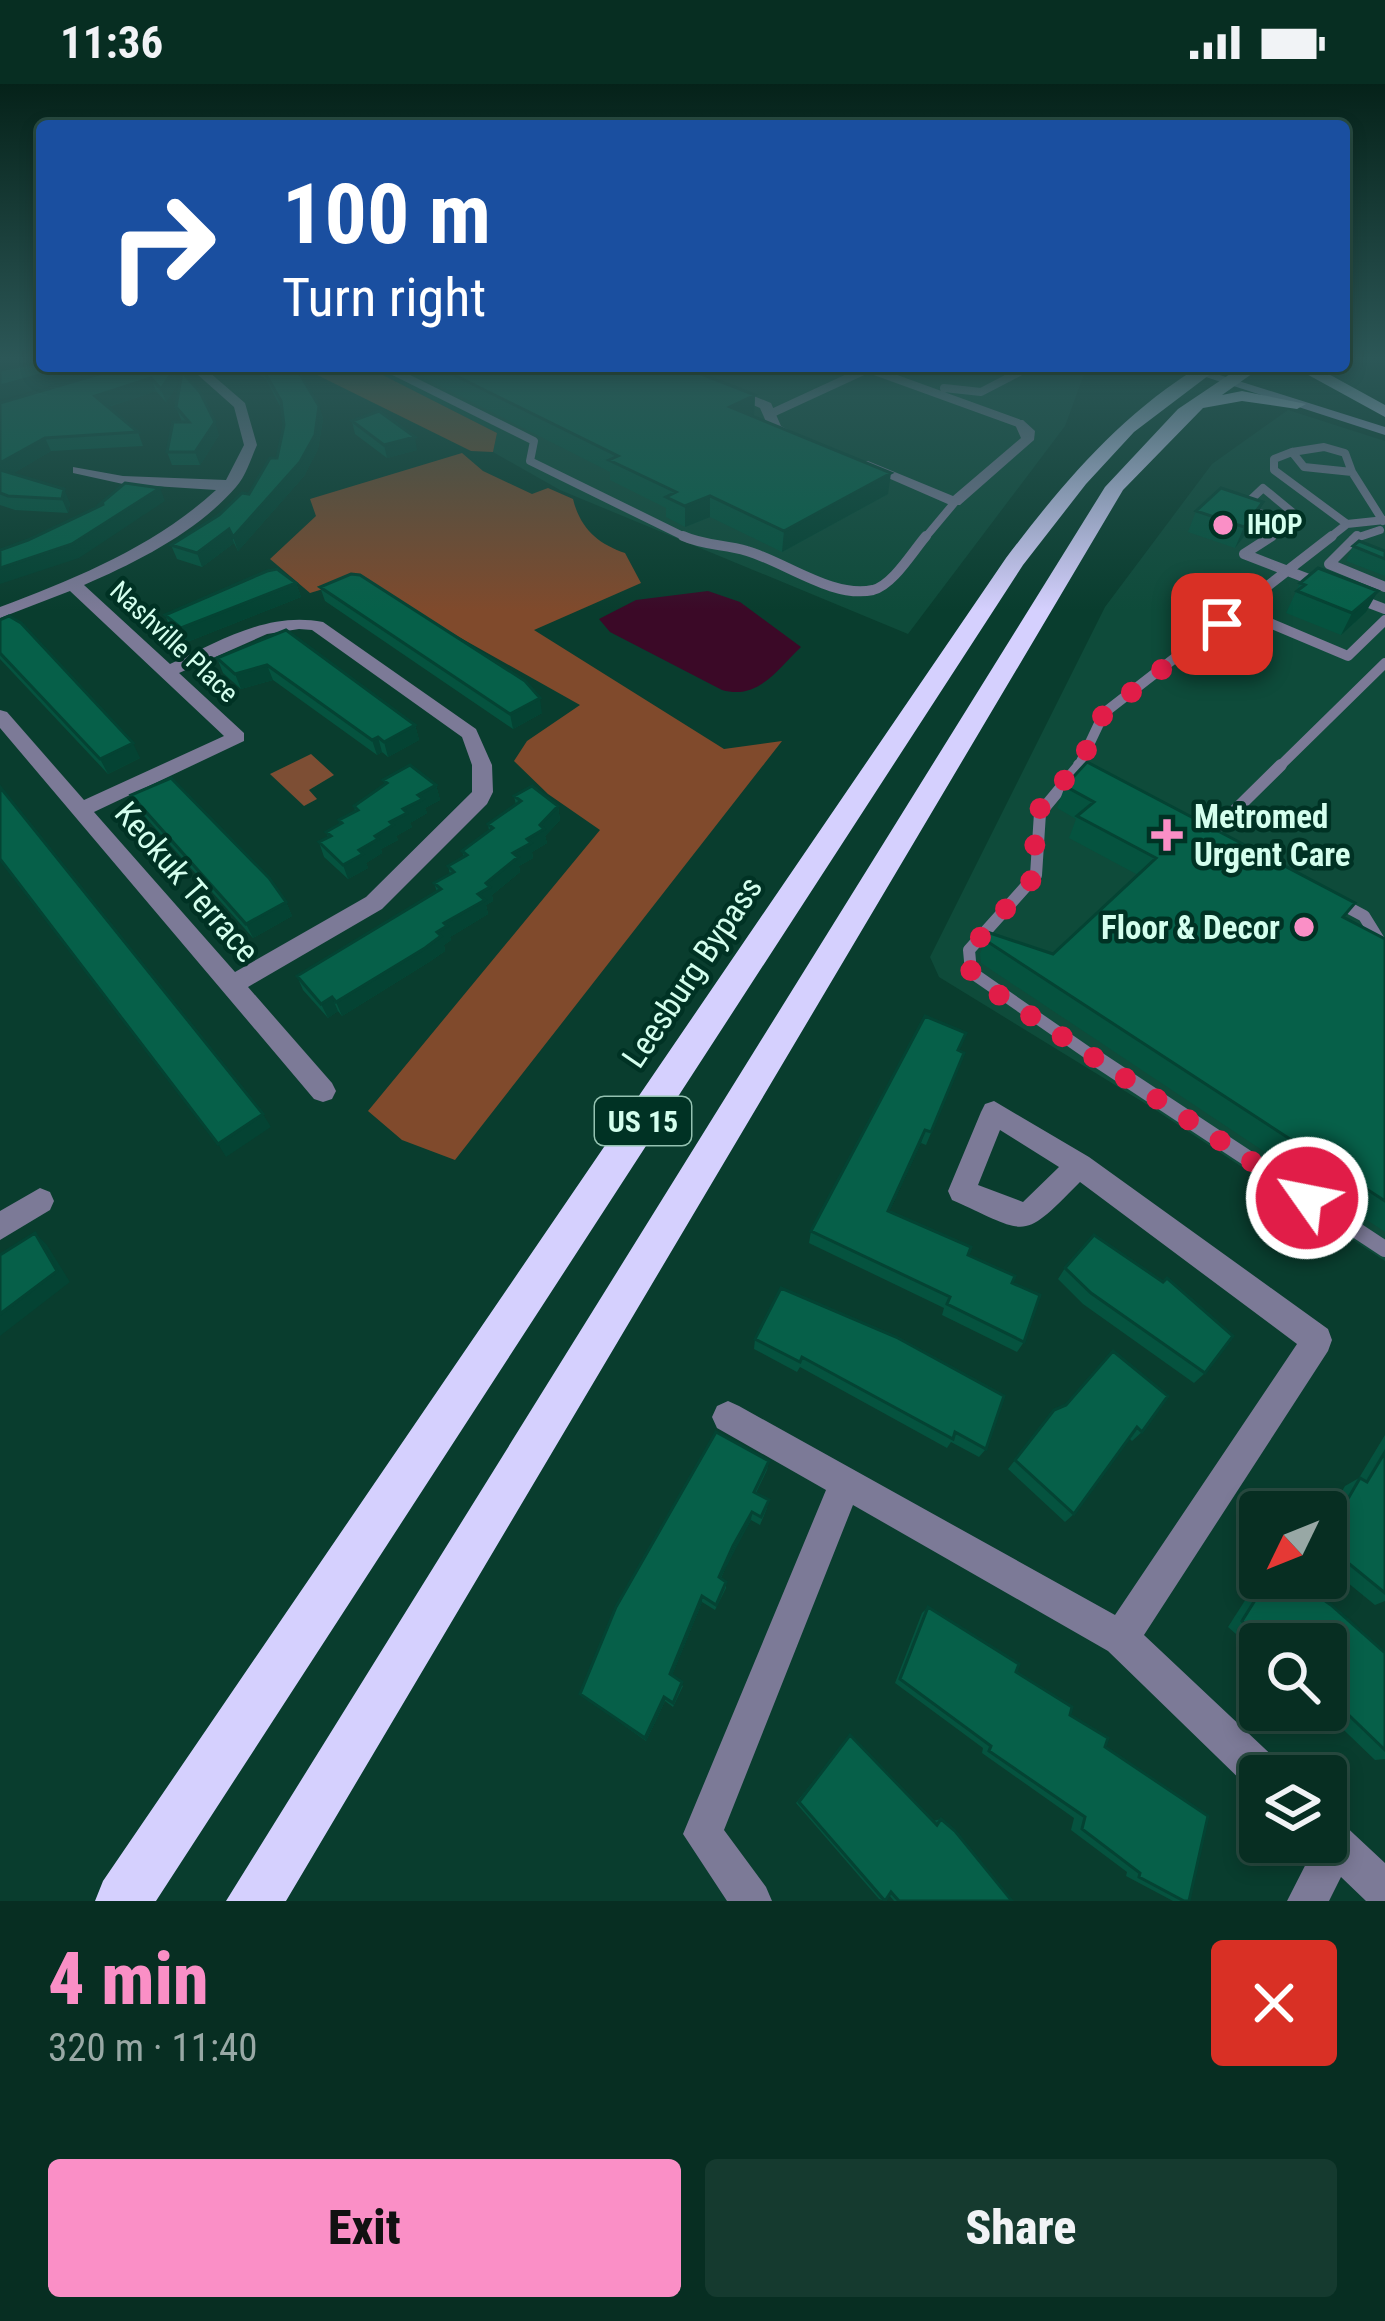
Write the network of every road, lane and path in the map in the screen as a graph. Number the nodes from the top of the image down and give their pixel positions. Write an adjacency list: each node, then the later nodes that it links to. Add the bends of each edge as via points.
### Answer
1 (249, 442): 12 (street)
2 (534, 442): 13 (lane, via 530,461 704,547 743,549 839,587 883,586)
3 (809, 442): 7 (street)
4 (1025, 442): 13 (street)
5 (1113, 442): 50 (highway, Leesburg Bypass / US 15, via 1013,563)
6 (1157, 442): 51 (highway, US 15, via 1115,487)
7 (814, 444)
8 (1292, 452): 11 (lane, via 1304,467); 11 (lane, via 1345,453); 15 (lane, via 1274,459 1274,470)
9 (844, 457): 13 (street)
10 (78, 470): 12 (street)
11 (1352, 472): 16 (lane, via 1361,500)
12 (227, 486): 18 (street, via 172,535)
13 (955, 502)
14 (1289, 524): 14 (lane, via 1297,516 1263,488 1243,508); 17 (lane, via 1244,554)
15 (1347, 524): 16 (lane); 17 (lane)
16 (1384, 524): 20 (lane, via 1328,560)
17 (1286, 571): 19 (lane); 23 (lane)
18 (74, 585): 24 (street); 27 (street, Nashville Place)
19 (1326, 586)
20 (1385, 587)
21 (1346, 593): 22 (lane)
22 (1385, 609)
23 (1239, 610): 25 (lane, via 1348,656); 29 (lane, via 1104,713)
24 (0, 614)
25 (1385, 620)
26 (1385, 663): 33 (lane)
27 (167, 672): 31 (street, Nashville Place, via 236,737); 37 (street, via 272,628 308,623 469,733 480,762 480,799 385,895)
28 (0, 716): 31 (street, Keokuk Terrace)
29 (1079, 766): 30 (lane); 42 (lane, via 1043,801 1034,824 1036,875 969,950 971,972)
30 (1107, 780)
31 (81, 810): 37 (street, Keokuk Terrace)
32 (1192, 825): 33 (lane)
33 (1210, 835): 34 (lane)
34 (1228, 844)
35 (1322, 894): 36 (lane, via 1364,916)
36 (1385, 950)
37 (232, 985): 38 (street, Keokuk Terrace)
38 (323, 1091)
39 (1079, 1165): 45 (street, via 1317,1340)
40 (40, 1202): 41 (street)
41 (0, 1227)
42 (1385, 1250)
43 (728, 1417): 44 (street)
44 (845, 1483): 45 (street); 52 (street, via 703,1834)
45 (1121, 1638): 46 (street)
46 (1243, 1755)
47 (1347, 1855): 49 (street)
48 (1322, 1863): 53 (street)
49 (1385, 1891)
50 (123, 1901)
51 (254, 1901)
52 (752, 1901)
53 (1307, 1901)

